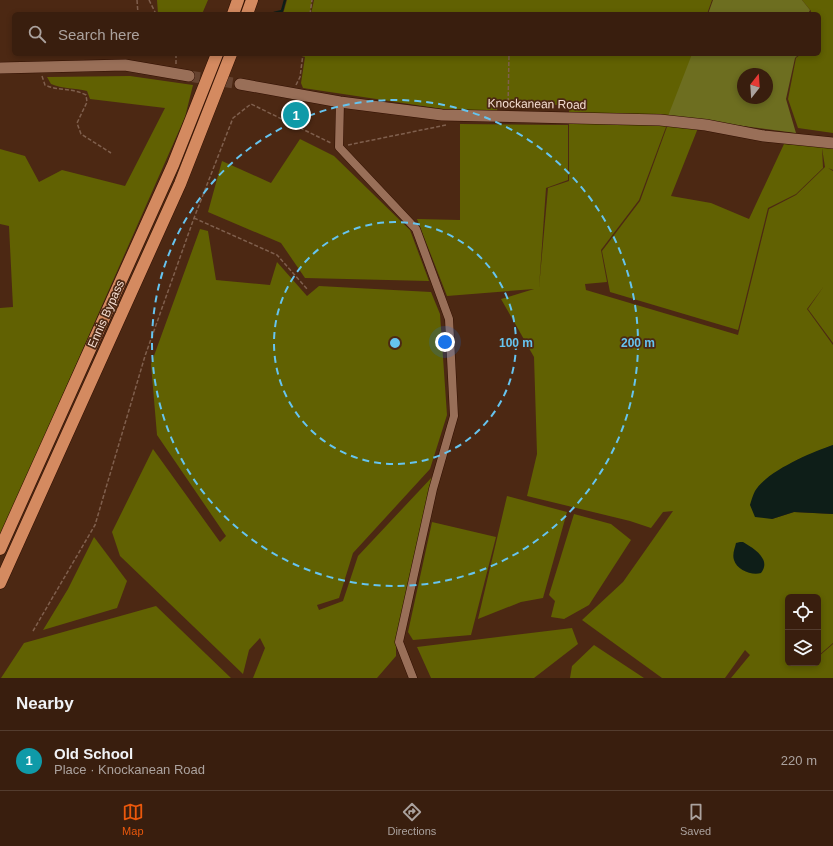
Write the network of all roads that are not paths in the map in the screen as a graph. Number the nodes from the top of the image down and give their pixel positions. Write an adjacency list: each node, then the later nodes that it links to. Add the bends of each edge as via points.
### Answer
1 (238, 0): 3 (highway)
2 (252, 0): 4 (highway)
3 (234, 12)
4 (248, 12)
5 (216, 56): 12 (highway, Ennis Bypass, via 173,165)
6 (230, 56): 13 (highway, Ennis Bypass, via 180,184)
7 (0, 68): 8 (street, via 125,65)
8 (189, 76)
9 (240, 84): 10 (street, Knockanean Road)
10 (340, 102): 11 (street, Knockanean Road, via 442,115 660,120 706,125 764,136); 14 (street, via 339,147 416,229 449,319 454,416 433,489 399,642)
11 (833, 143)
12 (0, 549)
13 (0, 582)
14 (414, 678)

